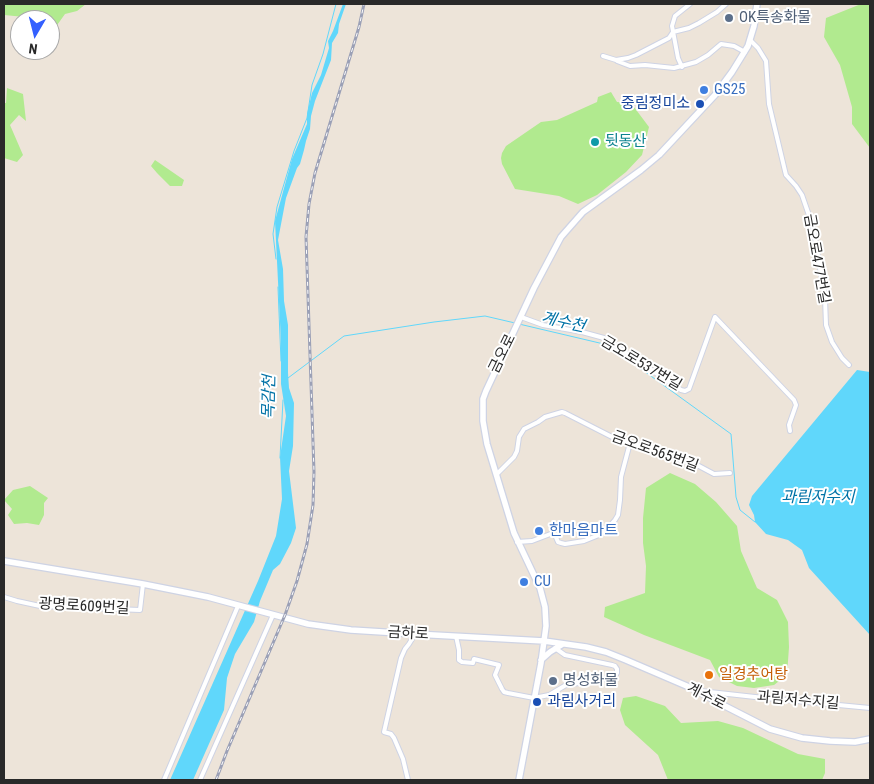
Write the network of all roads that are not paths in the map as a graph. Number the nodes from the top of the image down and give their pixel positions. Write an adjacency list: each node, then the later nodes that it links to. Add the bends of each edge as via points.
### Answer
1 (690, 4): 4 (street, via 675,16)
2 (726, 4): 4 (street, via 699,23)
3 (758, 4): 5 (main road, 금오로)
4 (673, 32): 8 (street, via 669,38 636,55); 9 (street)
5 (750, 40): 6 (main road, 금오로); 11 (street, 금오로477번길, via 766,61 770,104 784,171 802,195 813,227 825,298 826,325 832,342)
6 (745, 52): 9 (street, via 721,44 701,59); 10 (main road, 금오로, via 721,88 659,155 590,206 570,225 556,244)
7 (603, 56): 8 (street)
8 (616, 60): 9 (street, via 630,66)
9 (682, 67)
10 (521, 318): 12 (street, 금오로537번길, via 604,338 685,391 689,389 715,317 794,400 796,405); 15 (main road, 금오로, via 483,399 484,432)
11 (849, 365)
12 (790, 431)
13 (630, 443): 14 (street, 금오로565번길, via 670,454 714,474); 15 (street, 금오로565번길, via 608,436 565,413 553,414 524,430 514,458); 16 (street, via 621,477 618,515 607,529 584,541 565,544 558,542 553,533 537,540)
14 (730, 473)
15 (496, 475): 16 (main road, 금오로)
16 (517, 542): 24 (main road, 금오로, via 543,598 546,616)
17 (4, 562): 18 (main road)
18 (143, 584): 19 (street, 광명로609번길, via 140,610 40,606); 20 (main road)
19 (4, 596)
20 (238, 606): 21 (main road, 금하로); 32 (street)
21 (273, 615): 22 (main road, 금하로, via 351,630); 33 (street)
22 (415, 634): 23 (main road, 금하로); 34 (street, via 401,658 384,732 394,738)
23 (456, 636): 24 (main road, 금하로); 29 (street, via 459,660 473,664 474,659 498,665 495,675 504,692)
24 (544, 641): 25 (main road, 계수로); 27 (main road, 금오로)
25 (564, 643): 26 (main road); 28 (main road, 계수로, via 612,654)
26 (556, 648): 27 (main road); 29 (street, via 565,655 615,666 617,673 610,678 566,685 549,695)
27 (541, 660): 29 (main road, 금오로)
28 (696, 690): 30 (street, 과림저수지길); 31 (main road, 계수로, via 770,728 802,738 855,742)
29 (534, 698): 35 (main road, 금오로)
30 (870, 708)
31 (870, 739)
32 (164, 780)
33 (200, 780)
34 (408, 780)
35 (519, 780)

